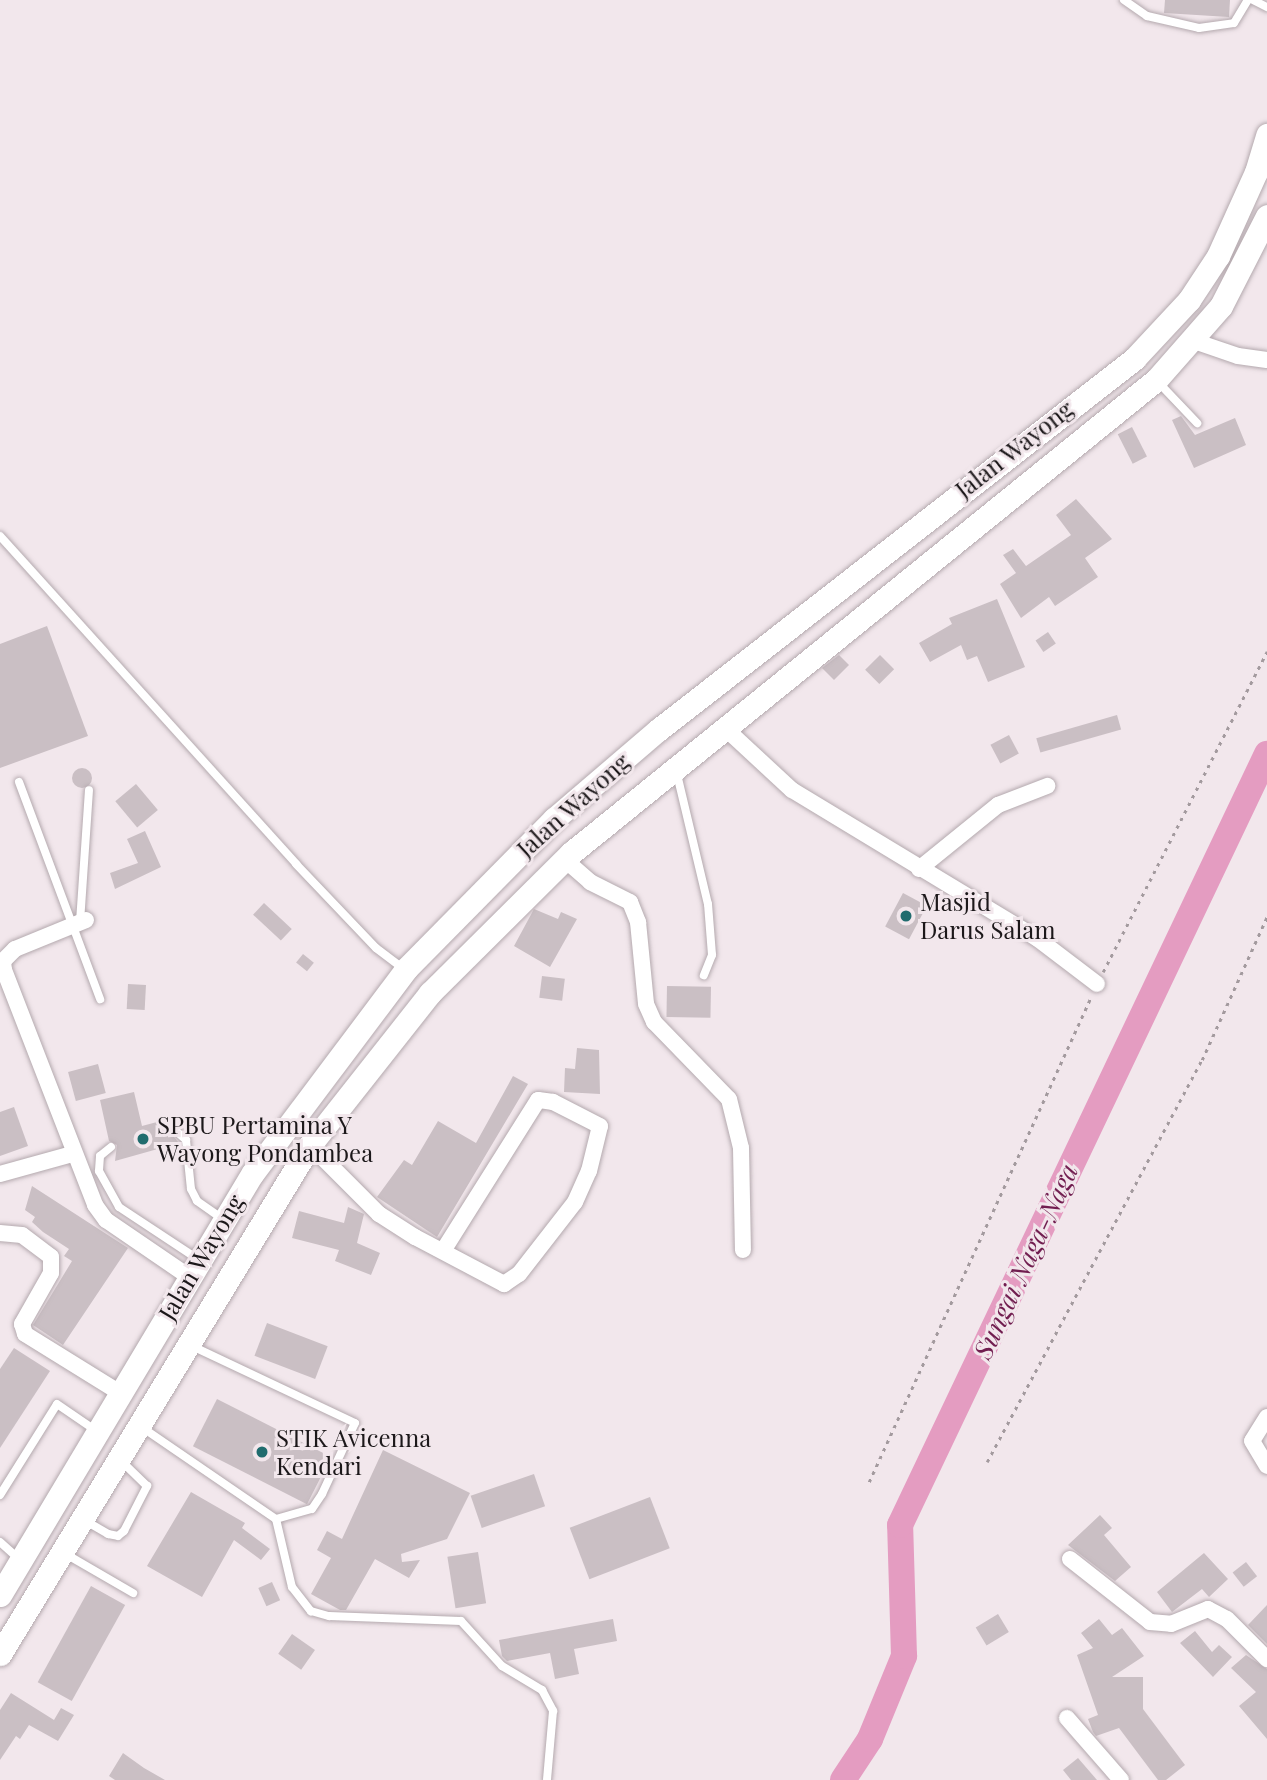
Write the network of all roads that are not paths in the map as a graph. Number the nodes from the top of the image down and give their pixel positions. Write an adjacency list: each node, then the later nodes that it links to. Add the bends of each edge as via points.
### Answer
1 (1124, 0): 2 (lane, via 1147,16 1208,28 1234,23)
2 (1251, 0): 3 (lane)
3 (1267, 7)
4 (1267, 135): 18 (main road, Jalan Wayong, via 1256,172 1218,256 1189,300 1135,359 658,730 554,819)
5 (1267, 216): 6 (main road, Jalan Wayong, via 1221,306)
6 (1194, 341): 7 (street); 8 (main road, Jalan Wayong)
7 (1267, 360)
8 (1156, 380): 9 (lane); 11 (main road, Jalan Wayong)
9 (1197, 423)
10 (0, 536): 22 (lane, via 296,863 376,948)
11 (725, 728): 12 (main road, Jalan Wayong); 17 (street, via 793,790)
12 (675, 767): 16 (main road, Jalan Wayong); 23 (lane, via 708,904 712,955)
13 (19, 782): 19 (lane)
14 (1047, 786): 17 (street, via 998,805)
15 (89, 790): 19 (lane)
16 (564, 859): 20 (main road, Jalan Wayong); 33 (street, via 590,882 630,902 638,922 646,1004 654,1022 729,1099 741,1156)
17 (919, 869): 24 (street, via 1038,939)
18 (471, 901): 20 (main road); 22 (main road, Jalan Wayong)
19 (79, 922): 21 (street, via 15,948); 25 (lane)
20 (494, 925): 27 (main road, Jalan Wayong, via 392,1037)
21 (2, 965): 29 (street)
22 (406, 970): 31 (main road, Jalan Wayong, via 317,1083)
23 (704, 975)
24 (1097, 984)
25 (100, 999)
26 (175, 1130): 31 (lane, via 186,1140 191,1189 197,1201)
27 (310, 1145): 34 (street, via 371,1208); 36 (main road, Jalan Wayong)
28 (111, 1147): 35 (lane, via 100,1156 99,1171 119,1207)
29 (72, 1154): 30 (street); 35 (street, via 106,1220)
30 (0, 1174)
31 (223, 1219): 35 (main road, Jalan Wayong)
32 (0, 1233): 37 (street, via 22,1235 51,1257 51,1273 22,1324 25,1334)
33 (743, 1250)
34 (443, 1251): 34 (street, via 538,1100 553,1102 600,1125 583,1188 510,1283 497,1281)
35 (193, 1267): 37 (main road, Jalan Wayong)
36 (190, 1345): 39 (main road, Jalan Wayong); 44 (lane, via 355,1423 312,1509)
37 (120, 1393): 40 (main road, Jalan Wayong)
38 (1267, 1417): 42 (street, via 1251,1441)
39 (138, 1424): 41 (main road, Jalan Wayong); 44 (lane)
40 (97, 1432): 43 (lane, via 57,1404); 49 (main road, Jalan Wayong)
41 (119, 1459): 45 (main road, Jalan Wayong); 45 (lane, via 147,1486 144,1498 118,1536)
42 (1267, 1466)
43 (0, 1495)
44 (276, 1519): 55 (lane, via 292,1587 311,1611 329,1616 461,1621 502,1666 542,1690 553,1711)
45 (84, 1520): 47 (main road, Jalan Wayong)
46 (0, 1542): 49 (lane)
47 (64, 1553): 50 (lane); 52 (main road, Jalan Wayong)
48 (1070, 1559): 53 (street, via 1150,1622 1171,1624 1208,1609 1227,1619)
49 (21, 1560): 51 (main road, Jalan Wayong)
50 (133, 1594)
51 (0, 1595)
52 (0, 1654)
53 (1267, 1658)
54 (1067, 1718): 56 (street)
55 (547, 1780)
56 (1121, 1780)

